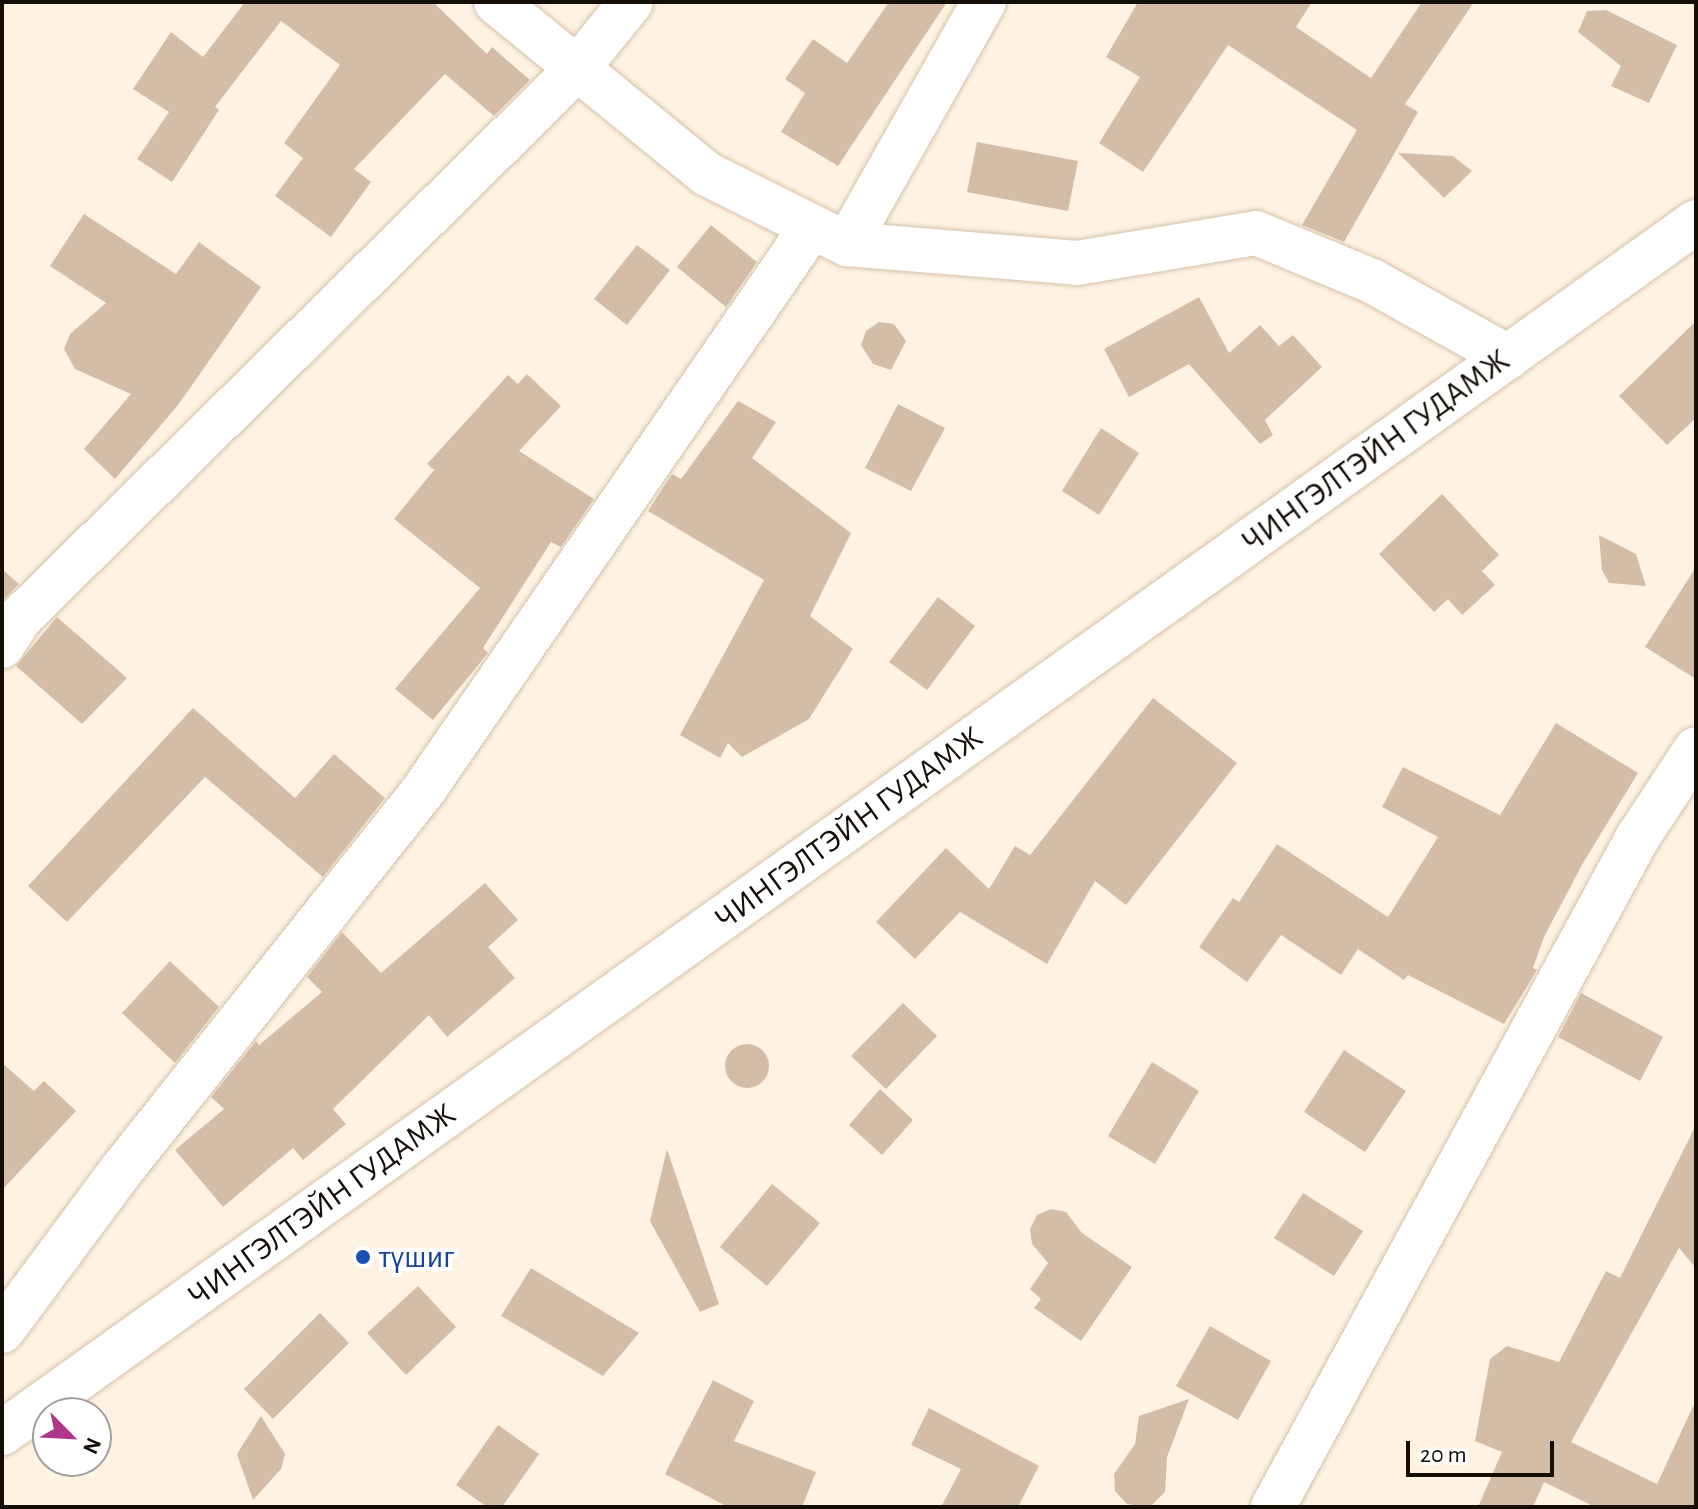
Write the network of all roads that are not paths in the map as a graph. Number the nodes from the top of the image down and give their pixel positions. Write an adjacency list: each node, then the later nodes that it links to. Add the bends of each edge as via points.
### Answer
1 (496, 2): 4 (street)
2 (631, 2): 4 (street)
3 (984, 2): 6 (street)
4 (576, 70): 6 (street, via 707,174); 8 (street, via 21,617)
5 (1696, 222): 7 (street, ЧИНГЭЛТЭЙН ГУДАМЖ)
6 (829, 236): 7 (street, via 1077,263 1256,233 1372,281); 10 (street, via 425,788 120,1172)
7 (1508, 357): 11 (street, ЧИНГЭЛТЭЙН ГУДАМЖ)
8 (2, 646)
9 (1696, 749): 12 (street, via 1638,837)
10 (2, 1331)
11 (2, 1433)
12 (1273, 1507)

